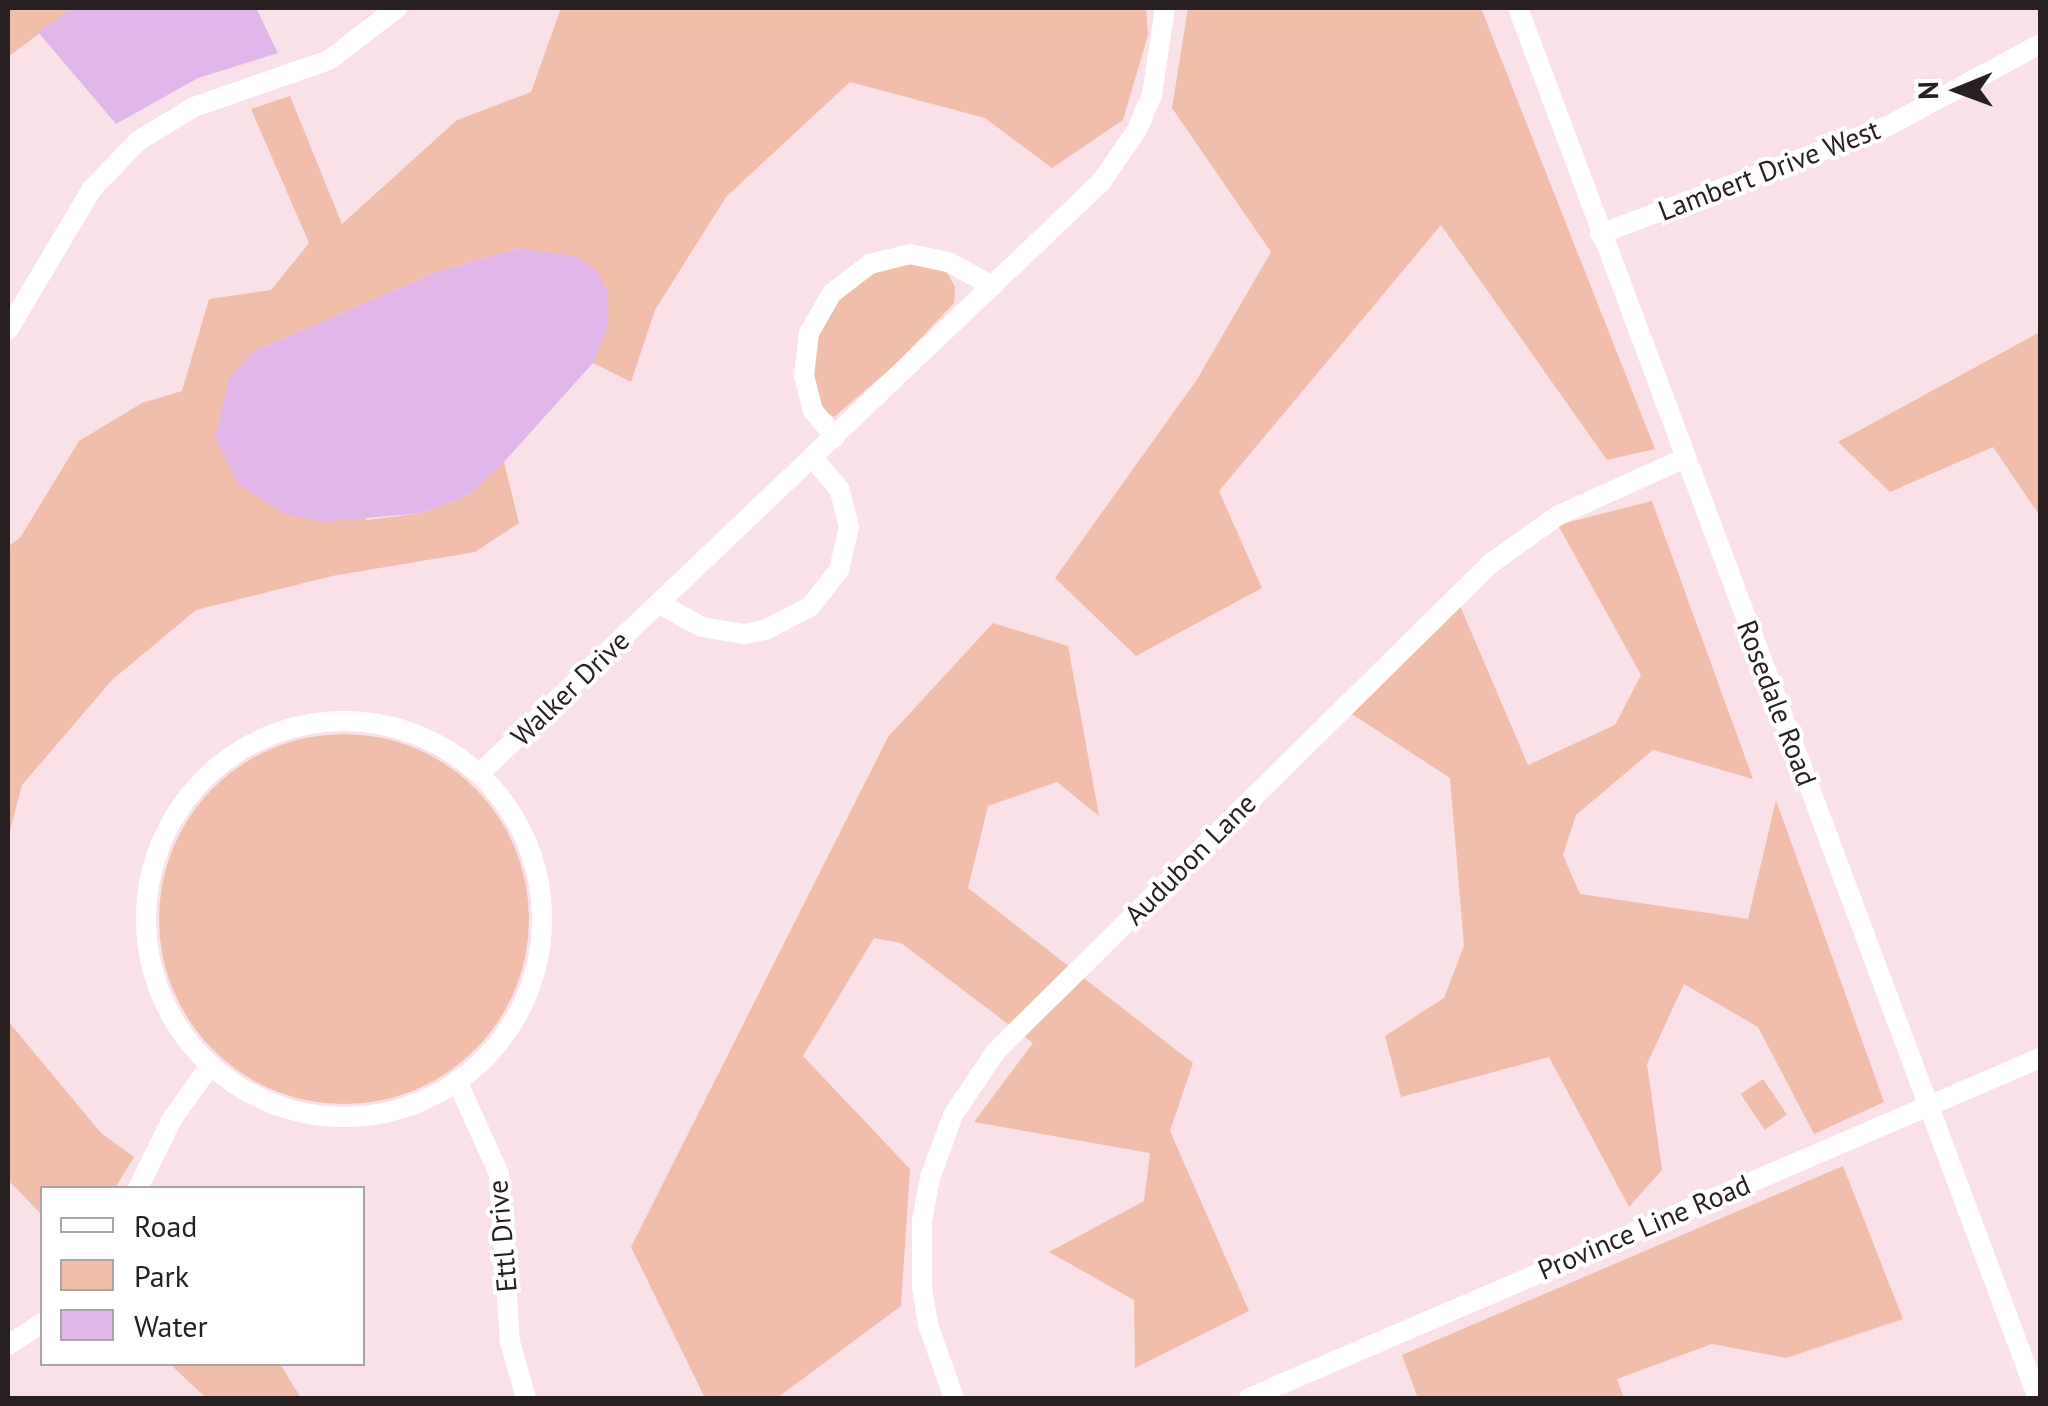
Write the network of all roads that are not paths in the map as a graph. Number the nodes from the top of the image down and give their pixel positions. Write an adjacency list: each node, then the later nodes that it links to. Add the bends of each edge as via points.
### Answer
1 (397, 8): 7 (street, via 329,60 194,106 138,141 91,190)
2 (1165, 8): 6 (street, Walker Drive, via 1152,95 1120,159)
3 (1518, 8): 5 (street, Rosedale Road)
4 (2040, 44): 5 (street, Lambert Drive West, via 1888,126)
5 (1600, 234): 10 (street, Rosedale Road)
6 (993, 286): 8 (street, Walker Drive); 8 (street, via 948,262 910,254 870,264 832,293 809,333 804,376 813,410)
7 (8, 330)
8 (835, 436): 9 (street, Walker Drive)
9 (812, 457): 11 (street, Walker Drive); 11 (street, via 840,490 849,527 839,570 810,607 744,634 702,627)
10 (1685, 458): 16 (street, Rosedale Road); 21 (street, Audubon Lane, via 1557,516 1490,564 996,1051 953,1115 922,1221 928,1325)
11 (659, 604): 12 (street, Walker Drive)
12 (480, 773): 14 (street, via 431,740 344,720 282,730 253,742 206,777 170,824 158,853 146,935 173,1020); 15 (street, via 529,843 542,928 521,1008)
13 (2040, 1058): 16 (street, Province Line Road)
14 (210, 1066): 15 (street, via 268,1102 322,1116 408,1106); 17 (street, via 172,1119)
15 (458, 1081): 20 (street, Ettl Drive, via 499,1174 510,1342)
16 (1929, 1105): 22 (street, Province Line Road); 23 (street, Rosedale Road)
17 (139, 1186)
18 (40, 1324): 19 (street)
19 (8, 1345)
20 (526, 1398)
21 (954, 1398)
22 (1249, 1398)
23 (2038, 1398)

